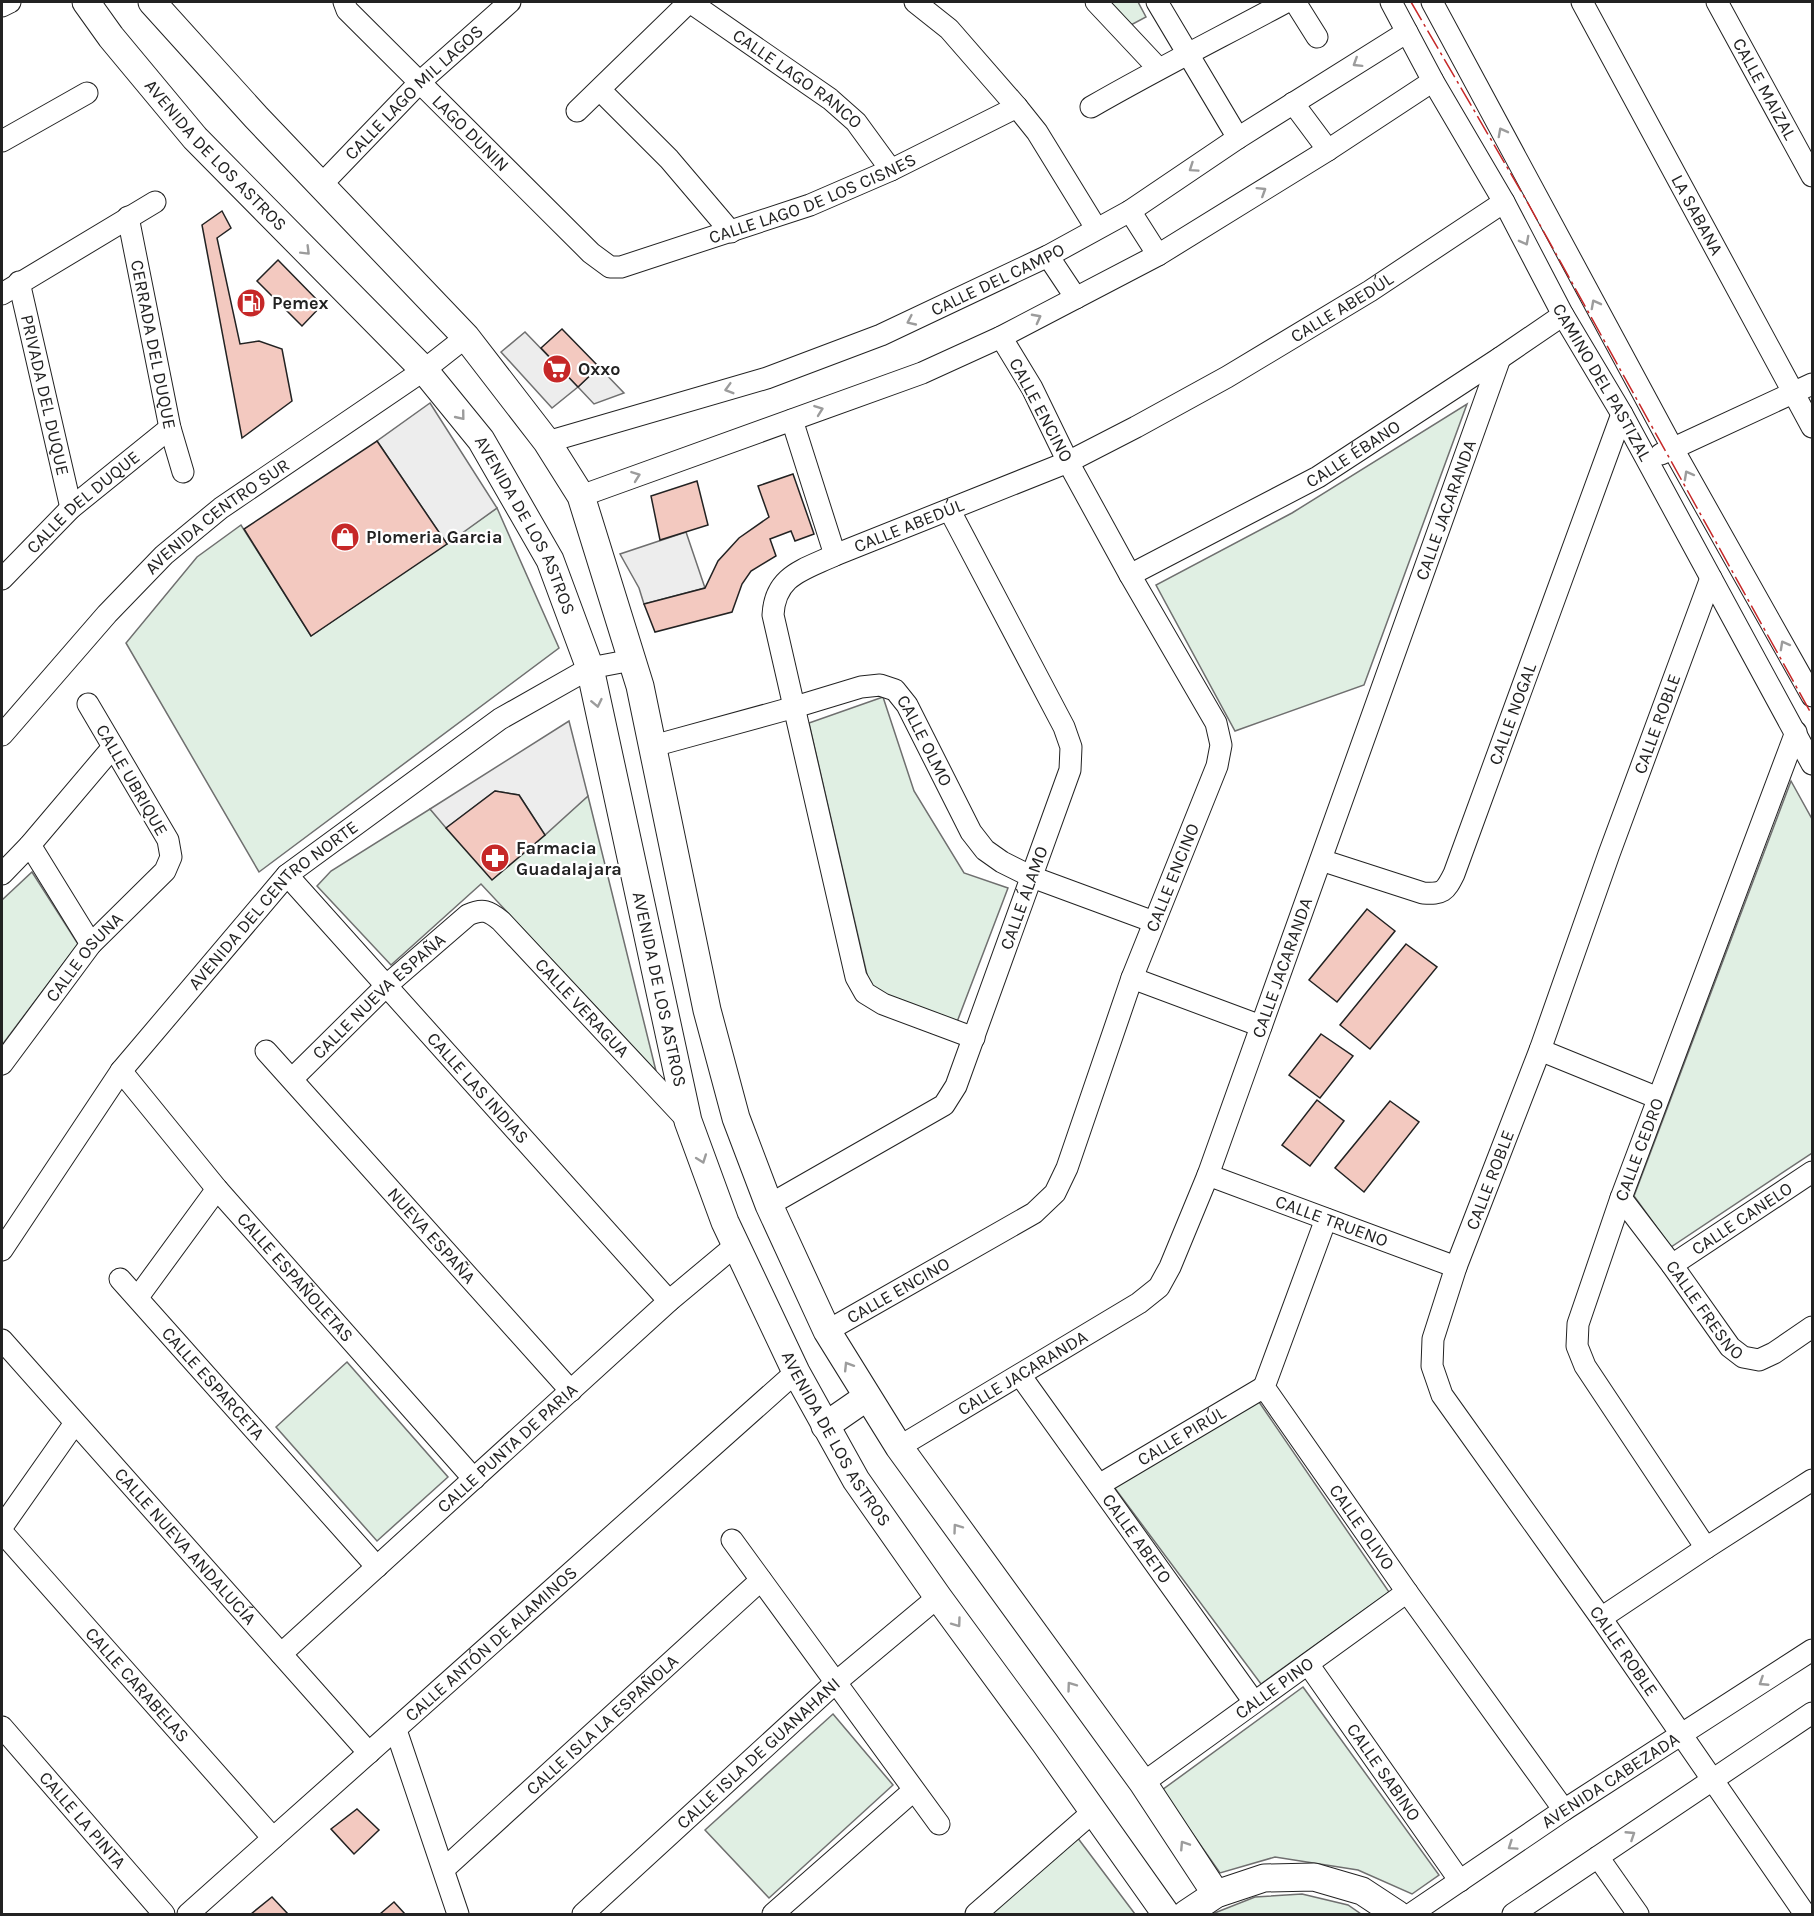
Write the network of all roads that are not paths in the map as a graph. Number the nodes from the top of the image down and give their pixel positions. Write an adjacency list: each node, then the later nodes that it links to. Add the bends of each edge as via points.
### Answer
1 (10, 2): 16 (street)
2 (86, 2): 51 (main road, AVENIDA DE LOS ASTROS, one-way to 51, via 195,138)
3 (152, 2): 34 (main road)
4 (344, 2): 21 (street, LAGO DUNIN, via 347,10)
5 (510, 2): 21 (street, CALLE LAGO MIL LAGOS)
6 (690, 2): 23 (street); 32 (street, CALLE LAGO RANCO, via 830,99 856,122)
7 (915, 2): 26 (street, via 949,29)
8 (1096, 2): 20 (street)
9 (1157, 2): 19 (street)
10 (1286, 2): 19 (street)
11 (1295, 2): 18 (street)
12 (1391, 2): 17 (street, CAMINO DEL PASTIZAL)
13 (1432, 2): 59 (street, CAMINO DEL PASTIZAL, one-way to 13)
14 (1582, 2): 53 (street, LA SABANA)
15 (1717, 2): 33 (street, CALLE MAIZAL)
16 (2, 6)
17 (1407, 32): 22 (street, CAMINO DEL PASTIZAL); 25 (street, CALLE DEL CAMPO, one-way to 25)
18 (1317, 37)
19 (1187, 56): 20 (street); 29 (street)
20 (1158, 69): 27 (street)
21 (421, 81): 34 (street, CALLE LAGO MIL LAGOS); 43 (street, LAGO DUNIN)
22 (1433, 81): 31 (street); 36 (street, CAMINO DEL PASTIZAL)
23 (600, 90): 28 (street); 40 (street, via 669,159)
24 (87, 93): 30 (street)
25 (1293, 103): 29 (street, CALLE DEL CAMPO); 31 (street)
26 (1017, 107): 32 (street, CALLE LAGO DE LOS CISNES); 39 (street)
27 (1091, 107)
28 (577, 111)
29 (1238, 138): 37 (street, CALLE DEL CAMPO, one-way to 37)
30 (2, 141)
31 (1328, 150): 41 (street, one-way to 31)
32 (891, 170): 40 (street, CALLE LAGO DE LOS CISNES, via 810,205)
33 (1812, 176)
34 (322, 184): 48 (main road)
35 (155, 202): 38 (street)
36 (1504, 202): 47 (street, CAMINO DEL PASTIZAL, one-way to 47); 61 (street, CALLE ABEDÚL, via 1370,291 1227,377)
37 (1130, 211): 39 (street, CALLE DEL CAMPO); 41 (street)
38 (128, 217): 44 (street); 56 (street, CERRADA DEL DUQUE)
39 (1096, 228): 42 (street, CALLE DEL CAMPO)
40 (731, 232): 43 (street, CALLE LAGO DE LOS CISNES, via 621,267)
41 (1158, 255): 46 (street)
42 (1048, 256): 46 (street); 58 (street, CALLE DEL CAMPO, one-way to 58, via 881,335 767,378)
43 (601, 262)
44 (20, 282): 45 (street); 64 (street, PRIVADA DEL DUQUE)
45 (2, 294)
46 (1076, 298): 49 (street, one-way to 46)
47 (1563, 315): 50 (street, CALLE ÉBANO); 54 (street, CAMINO DEL PASTIZAL)
48 (466, 338): 51 (street, AVENIDA CENTRO SUR); 58 (main road)
49 (1001, 338): 55 (street, one-way to 49, via 922,373); 61 (street, CALLE ENCINO, via 1032,388)
50 (1500, 358): 67 (street, CALLE ÉBANO, via 1318,477); 82 (street, CALLE JACARANDA)
51 (424, 370): 71 (main road, AVENIDA DE LOS ASTROS, one-way to 71, via 481,440 550,560); 76 (street, AVENIDA CENTRO SUR, via 221,508 165,555 107,614)
52 (1812, 384): 53 (street)
53 (1792, 393): 57 (street, LA SABANA); 59 (street)
54 (1622, 414): 60 (street, CAMINO DEL PASTIZAL); 82 (street, CALLE NOGAL, via 1447,888 1438,894 1423,893)
55 (792, 420): 63 (street, one-way to 55); 66 (street)
56 (170, 428): 62 (street, CERRADA DEL DUQUE); 64 (street, CALLE DEL DUQUE)
57 (1812, 428)
58 (547, 442): 63 (main road)
59 (1673, 449): 60 (street); 72 (street, CAMINO DEL PASTIZAL, one-way to 59)
60 (1647, 461): 68 (street, CAMINO DEL PASTIZAL)
61 (1068, 462): 65 (street, CALLE ABEDÚL); 67 (street, CALLE ENCINO)
62 (183, 472)
63 (581, 496): 70 (main road)
64 (71, 508): 69 (street, CALLE DEL DUQUE)
65 (950, 511): 66 (street, CALLE ABEDÚL); 85 (street, CALLE ÁLAMO, via 1071,747 1070,770)
66 (835, 555): 74 (street, CALLE ABEDÚL, via 786,580 774,602 773,615)
67 (1130, 575): 87 (street, CALLE ENCINO, via 1216,723 1221,745)
68 (1711, 578): 75 (street, CAMINO DEL PASTIZAL); 93 (street, CALLE ROBLE)
69 (2, 579)
70 (632, 660): 71 (street, AVENIDA DEL CENTRO NORTE); 77 (main road)
71 (590, 668): 84 (street, AVENIDA DEL CENTRO NORTE, via 475,735); 99 (main road, AVENIDA DE LOS ASTROS, one-way to 99)
72 (1812, 696)
73 (88, 704): 78 (street, CALLE UBRIQUE)
74 (795, 707): 77 (street, CALLE OLMO); 85 (street, CALLE OLMO, via 861,687 880,685 895,690 908,705 971,832 985,850); 92 (street, CALLE ABEDÚL, via 856,977 865,993 883,1004)
75 (1796, 732): 79 (street, CAMINO DEL PASTIZAL); 98 (street, CALLE CEDRO)
76 (2, 735)
77 (653, 746): 104 (main road, via 707,1010 736,1118)
78 (113, 747): 80 (street); 81 (street, CALLE UBRIQUE, via 168,840)
79 (1812, 765)
80 (30, 844): 83 (street); 88 (street)
81 (171, 857): 88 (street, CALLE OSUNA, via 165,871)
82 (1321, 860): 91 (street, CALLE JACARANDA)
83 (2, 874)
84 (288, 875): 90 (street, CALLE LAS INDIAS); 96 (street, AVENIDA DEL CENTRO NORTE)
85 (1032, 877): 87 (street, CALLE OLMO); 92 (street, CALLE ÁLAMO)
86 (468, 915): 90 (street, CALLE NUEVA ESPAÑA); 99 (street, CALLE VERAGUA, via 490,911 501,921)
87 (1154, 922): 89 (street, CALLE ENCINO)
88 (91, 944): 95 (street, CALLE OSUNA)
89 (1132, 978): 91 (street); 114 (street, CALLE ENCINO, via 1055,1193 1034,1213)
90 (387, 985): 97 (street, CALLE NUEVA ESPAÑA); 112 (street, CALLE LAS INDIAS)
91 (1262, 1026): 101 (street, CALLE JACARANDA)
92 (974, 1038): 104 (street, CALLE ÁLAMO, via 956,1086 944,1105)
93 (1540, 1050): 98 (street); 109 (street, CALLE ROBLE)
94 (266, 1051): 97 (street, NUEVA ESPAÑA)
95 (2, 1064)
96 (121, 1071): 102 (street, CALLE ESPAÑOLETAS); 107 (street, AVENIDA DEL CENTRO NORTE)
97 (292, 1079): 119 (street, NUEVA ESPAÑA)
98 (1658, 1098): 103 (street, CALLE CEDRO)
99 (688, 1121): 106 (main road, AVENIDA DE LOS ASTROS, one-way to 106)
100 (1812, 1172): 108 (street, CALLE CANELO)
101 (1208, 1175): 105 (street, CALLE TRUENO); 117 (street, CALLE JACARANDA, via 1159,1287)
102 (217, 1189): 111 (street); 124 (street, CALLE ESPAÑOLETAS)
103 (1621, 1198): 108 (street, CALLE FRESNO); 130 (street, CALLE CEDRO, via 1578,1324 1577,1346 1585,1366)
104 (769, 1205): 114 (main road)
105 (1326, 1220): 109 (street, CALLE TRUENO); 118 (street)
106 (736, 1245): 112 (street, CALLE PUNTA DE PARIA); 116 (main road, AVENIDA DE LOS ASTROS)
107 (2, 1250)
108 (1672, 1264): 113 (street, CALLE FRESNO, via 1730,1347 1743,1357 1759,1360)
109 (1456, 1267): 135 (street, CALLE ROBLE, via 1433,1339 1431,1366 1442,1395)
110 (120, 1279): 111 (street, CALLE ESPARCETA)
111 (138, 1297): 131 (street, CALLE ESPARCETA)
112 (669, 1301): 119 (street, CALLE PUNTA DE PARIA)
113 (1812, 1327)
114 (827, 1331): 120 (main road, one-way to 114)
115 (2, 1340): 121 (street, CALLE NUEVA ANDALUCÍA)
116 (796, 1372): 122 (main road, AVENIDA DE LOS ASTROS); 143 (street, CALLE ANTÓN DE ALAMINOS)
117 (1020, 1376): 123 (street, CALLE JACARANDA); 126 (street, CALLE ABETO)
118 (1264, 1387): 126 (street, CALLE PIRÚL); 133 (street, CALLE OLIVO)
119 (571, 1391): 124 (street, CALLE PUNTA DE PARIA)
120 (867, 1397): 122 (main road); 123 (main road)
121 (75, 1423): 127 (street); 137 (street, CALLE NUEVA ANDALUCÍA)
122 (825, 1426): 134 (main road, AVENIDA DE LOS ASTROS, via 856,1480)
123 (899, 1447): 147 (main road, one-way to 123)
124 (474, 1479): 131 (street, CALLE PUNTA DE PARIA)
125 (1812, 1480): 130 (street)
126 (1099, 1485): 140 (street, CALLE ABETO)
127 (2, 1527)
128 (2, 1532): 152 (street, CALLE CARABELAS)
129 (732, 1540): 132 (street)
130 (1706, 1548): 135 (street)
131 (377, 1567): 137 (street, CALLE PUNTA DE PARIA)
132 (762, 1580): 139 (street); 154 (street, CALLE ISLA LA ESPAÑOLA)
133 (1407, 1592): 138 (street, CALLE PINO); 149 (street, CALLE OLIVO)
134 (938, 1597): 139 (street, CALLE ISLA DE GUANAHANI); 150 (main road, AVENIDA DE LOS ASTROS, one-way to 150)
135 (1602, 1618): 144 (street, CALLE ROBLE)
136 (1812, 1650): 144 (street, AVENIDA CABEZADA, one-way to 144)
137 (281, 1654): 145 (street, CALLE NUEVA ANDALUCÍA)
138 (1308, 1664): 140 (street, CALLE PINO); 155 (street, CALLE SABINO)
139 (835, 1683): 148 (street); 160 (street, CALLE ISLA DE GUANAHANI)
140 (1254, 1702): 147 (street, CALLE PINO)
141 (1812, 1713): 146 (street)
142 (2, 1727): 157 (street, CALLE LA PINTA)
143 (396, 1730): 145 (street, CALLE ANTÓN DE ALAMINOS); 154 (street)
144 (1682, 1734): 146 (street, CALLE ROBLE); 149 (street, AVENIDA CABEZADA)
145 (369, 1753): 152 (street, CALLE ANTÓN DE ALAMINOS)
146 (1714, 1781): 153 (street, one-way to 146); 169 (street, CALLE ROBLE)
147 (1143, 1783): 156 (main road, one-way to 147)
148 (913, 1791): 151 (street); 161 (street)
149 (1564, 1810): 155 (street, AVENIDA CABEZADA, one-way to 155)
150 (1094, 1811): 162 (street); 163 (main road, AVENIDA DE LOS ASTROS)
151 (939, 1824)
152 (273, 1838): 158 (street, CALLE ANTÓN DE ALAMINOS)
153 (1598, 1857): 167 (street); 168 (street)
154 (444, 1869): 159 (street)
155 (1460, 1881): 166 (street, AVENIDA CABEZADA)
156 (1216, 1894): 164 (main road); 165 (main road, via 1264,1878 1314,1877 1362,1891)
157 (164, 1914)
158 (188, 1914)
159 (458, 1914)
160 (583, 1914)
161 (773, 1914)
162 (976, 1914)
163 (1166, 1914)
164 (1186, 1914)
165 (1397, 1914)
166 (1411, 1914)
167 (1513, 1914)
168 (1638, 1914)
169 (1805, 1914)

